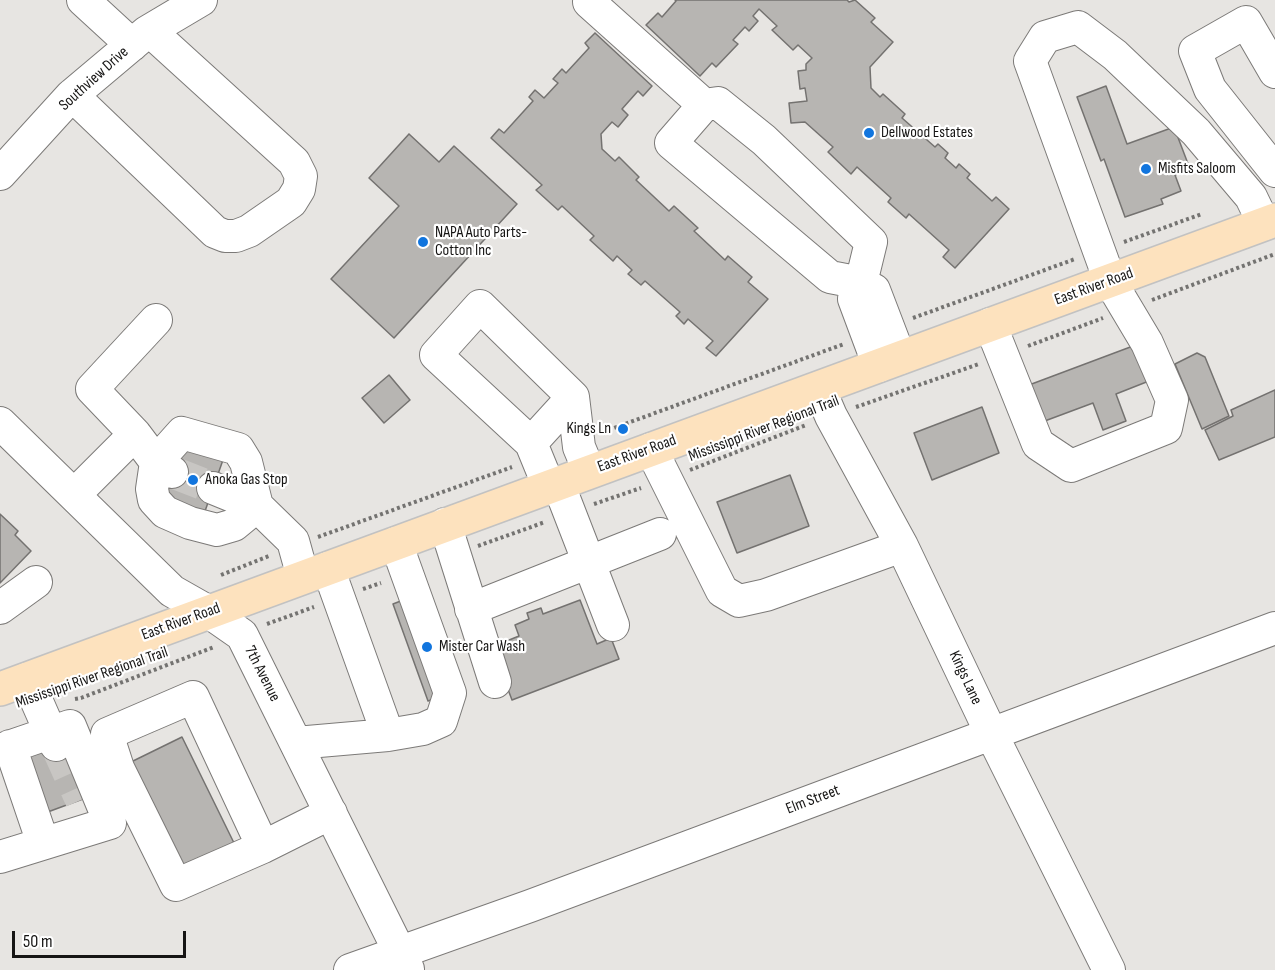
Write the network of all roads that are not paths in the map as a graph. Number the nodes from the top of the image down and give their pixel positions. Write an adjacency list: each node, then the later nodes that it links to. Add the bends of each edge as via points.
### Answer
1 (83, 0): 4 (street)
2 (201, 0): 4 (street, Southview Drive)
3 (591, 0): 7 (street)
4 (141, 38): 6 (street, Southview Drive); 6 (street, via 294,162 301,176 291,202 236,237 215,232)
5 (1275, 72): 8 (street, via 1246,22 1195,51 1210,89)
6 (72, 95): 9 (street, Southview Drive)
7 (704, 105): 12 (street, via 718,103 764,140 871,242); 12 (street, via 671,142 830,277)
8 (1275, 171)
9 (0, 174)
10 (1271, 233): 11 (main road, East River Road); 11 (street, via 1251,197 1196,132 1115,55 1078,27 1045,37 1029,61)
11 (1110, 281): 14 (main road, East River Road); 14 (street, via 1147,343 1172,400 1166,428 1071,466 1038,444)
12 (861, 283): 15 (street, via 874,290 878,331)
13 (156, 320): 19 (street, via 92,389)
14 (990, 324): 15 (main road, East River Road)
15 (890, 362): 17 (main road, East River Road)
16 (573, 398): 22 (street, via 578,441); 23 (street); 23 (street, via 480,306 436,355)
17 (825, 402): 20 (main road, East River Road); 30 (street, Kings Lane)
18 (0, 423): 25 (street, 7th Avenue)
19 (135, 434): 21 (street); 25 (street)
20 (651, 449): 22 (main road, East River Road); 30 (street, via 722,591 739,601)
21 (164, 467): 26 (street, via 152,489 154,500 165,512 190,523 217,530 234,525); 26 (street, via 182,433 238,449 246,462)
22 (589, 471): 23 (main road, East River Road)
23 (549, 477): 27 (main road, East River Road); 31 (street)
24 (213, 488): 26 (street)
25 (74, 495): 36 (street, 7th Avenue, via 172,591)
26 (257, 506): 32 (street, via 293,541)
27 (445, 524): 29 (main road, East River Road); 35 (street)
28 (660, 534): 31 (street)
29 (396, 543): 32 (main road, East River Road); 43 (street, via 450,693 441,721 423,729)
30 (902, 546): 42 (street, Kings Lane)
31 (589, 563): 35 (street); 37 (street)
32 (323, 581): 36 (main road, East River Road); 43 (street)
33 (36, 582): 34 (street)
34 (0, 608)
35 (471, 609): 39 (street)
36 (209, 612): 40 (main road, East River Road); 44 (street, 7th Avenue, via 242,635)
37 (614, 625)
38 (1275, 628): 42 (street, Elm Street)
39 (495, 682)
40 (13, 684): 41 (street)
41 (49, 728): 45 (street); 48 (street, via 70,726 110,823)
42 (991, 733): 52 (street, Elm Street, via 541,902); 54 (street, Kings Lane)
43 (388, 735): 44 (street)
44 (296, 743): 47 (street, 7th Avenue)
45 (5, 748): 49 (street)
46 (81, 800): 48 (street)
47 (331, 813): 50 (street); 52 (street, 7th Avenue)
48 (94, 828): 49 (street)
49 (43, 843): 51 (street)
50 (263, 847): 50 (street, via 193,698 107,734 118,768 176,885)
51 (0, 857)
52 (404, 961): 53 (street, Elm Street)
53 (350, 970)
54 (1109, 970)

